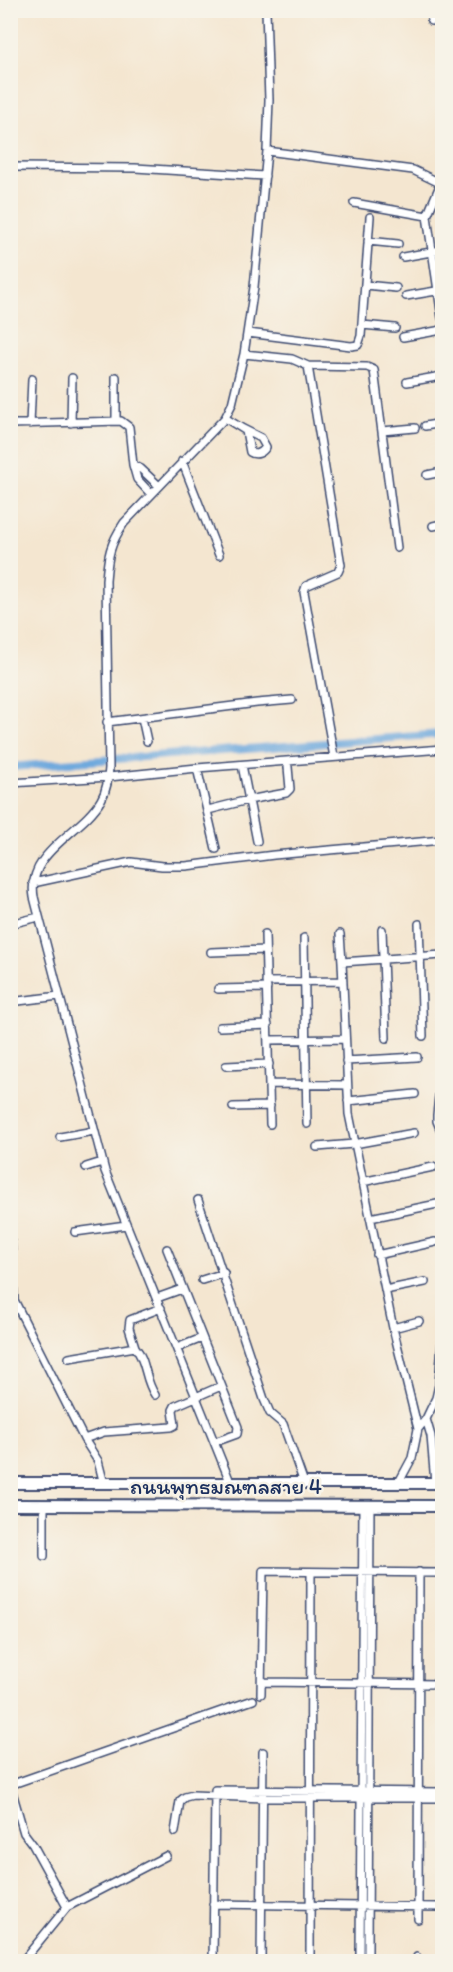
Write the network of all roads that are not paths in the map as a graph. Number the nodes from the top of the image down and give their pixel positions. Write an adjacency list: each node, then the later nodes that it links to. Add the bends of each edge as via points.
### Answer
1 (266, 10): 4 (street)
2 (431, 21): 3 (street)
3 (442, 21)
4 (267, 151): 6 (street); 7 (street, via 413,170)
5 (10, 167): 6 (street, via 135,168)
6 (263, 176): 24 (street)
7 (442, 183): 9 (street)
8 (354, 203): 9 (street)
9 (427, 216): 14 (street)
10 (370, 217): 11 (street)
11 (368, 241): 12 (street); 16 (street)
12 (398, 244)
13 (442, 250): 14 (street)
14 (432, 252): 15 (street); 18 (street)
15 (403, 257)
16 (365, 285): 17 (street); 21 (street)
17 (396, 288)
18 (440, 291): 19 (street); 20 (street)
19 (406, 296)
20 (442, 318)
21 (362, 325): 22 (street); 24 (street, via 360,342 351,346)
22 (395, 328)
23 (442, 330): 25 (street)
24 (248, 333): 26 (street)
25 (404, 337)
26 (244, 354): 27 (street, via 292,359); 33 (street)
27 (308, 366): 42 (street, via 374,370); 58 (street, via 341,565 338,572 306,586 304,592)
28 (442, 376): 32 (street)
29 (116, 377): 34 (street)
30 (72, 378): 35 (street)
31 (32, 379): 38 (street)
32 (407, 382)
33 (225, 418): 41 (street); 43 (street)
34 (116, 421): 35 (street); 44 (street, via 129,427)
35 (71, 423): 38 (street)
36 (442, 423): 39 (street)
37 (10, 424): 38 (street)
38 (30, 424)
39 (425, 426)
40 (416, 428): 42 (street)
41 (246, 430)
42 (382, 431): 51 (street)
43 (182, 461): 47 (street); 52 (street)
44 (133, 465): 47 (street); 48 (street, via 137,479)
45 (442, 472): 46 (street)
46 (427, 474)
47 (159, 486): 48 (street)
48 (151, 494): 55 (street, via 124,523 108,555)
49 (442, 524): 50 (street)
50 (433, 526)
51 (396, 548)
52 (219, 555)
53 (292, 700): 54 (street)
54 (142, 718): 55 (street); 56 (street)
55 (107, 722): 62 (street)
56 (147, 741)
57 (442, 749): 58 (street)
58 (334, 751): 59 (street)
59 (242, 765): 60 (street); 64 (street)
60 (198, 768): 62 (street); 65 (street)
61 (288, 768): 64 (street, via 290,789 286,793)
62 (108, 777): 63 (street); 69 (street, via 100,803 46,857)
63 (10, 783)
64 (248, 800): 65 (street); 67 (street)
65 (208, 810): 68 (street)
66 (442, 840): 69 (street, via 186,866 131,862)
67 (257, 841)
68 (216, 849)
69 (33, 883): 70 (street)
70 (39, 917): 71 (street); 87 (street)
71 (10, 924)
72 (419, 924): 80 (street)
73 (382, 930): 81 (street)
74 (265, 934): 77 (street)
75 (340, 934): 82 (street)
76 (304, 938): 84 (street)
77 (265, 950): 78 (street); 85 (street)
78 (212, 952)
79 (442, 955): 80 (street)
80 (420, 957): 81 (street); 91 (street)
81 (384, 959): 82 (street); 92 (street)
82 (342, 962): 83 (street)
83 (343, 981): 84 (street); 94 (street)
84 (304, 982): 85 (street); 93 (street)
85 (266, 985): 86 (street); 89 (street)
86 (218, 989)
87 (59, 996): 88 (street); 110 (street)
88 (10, 1002)
89 (268, 1025): 90 (street); 95 (street)
90 (220, 1027)
91 (423, 1036)
92 (386, 1038)
93 (306, 1039): 94 (street); 95 (street); 102 (street)
94 (345, 1039): 97 (street)
95 (269, 1040): 98 (street)
96 (417, 1057): 97 (street)
97 (346, 1061): 103 (street)
98 (269, 1064): 99 (street); 101 (street)
99 (226, 1066)
100 (442, 1068): 112 (street, via 437,1115)
101 (269, 1083): 102 (street); 106 (street)
102 (307, 1084): 103 (street); 109 (street)
103 (346, 1085): 105 (street)
104 (415, 1095): 105 (street)
105 (348, 1101): 114 (street)
106 (270, 1106): 107 (street); 108 (street)
107 (233, 1107)
108 (270, 1124)
109 (307, 1124)
110 (94, 1131): 113 (street); 116 (street)
111 (414, 1132): 114 (street)
112 (442, 1132)
113 (60, 1137)
114 (354, 1144): 115 (street); 119 (street)
115 (317, 1147)
116 (102, 1162): 117 (street); 123 (street)
117 (86, 1167)
118 (433, 1167): 119 (street)
119 (362, 1182): 122 (street)
120 (198, 1200): 129 (street)
121 (442, 1203): 122 (street)
122 (370, 1218): 128 (street)
123 (126, 1225): 124 (street); 134 (street)
124 (75, 1232)
125 (11, 1242): 149 (street, via 14,1300)
126 (435, 1242): 128 (street)
127 (167, 1249): 132 (street)
128 (377, 1255): 133 (street)
129 (224, 1273): 130 (street); 152 (street, via 270,1413 283,1424)
130 (202, 1280)
131 (425, 1282): 133 (street)
132 (182, 1289): 134 (street); 138 (street)
133 (385, 1290): 137 (street)
134 (157, 1298): 135 (street)
135 (161, 1308): 140 (street, via 130,1320); 141 (street)
136 (419, 1321): 137 (street)
137 (393, 1328): 148 (street)
138 (202, 1338): 141 (street); 144 (street)
139 (442, 1341): 143 (street)
140 (135, 1347): 142 (street); 145 (street)
141 (177, 1348): 146 (street)
142 (69, 1358)
143 (442, 1372): 147 (street)
144 (221, 1386): 146 (street); 150 (street, via 239,1431)
145 (155, 1395)
146 (196, 1396): 149 (street, via 173,1407 176,1422 171,1427 104,1432); 150 (street)
147 (426, 1419): 148 (street); 153 (street)
148 (418, 1429): 157 (street, via 412,1458)
149 (84, 1438): 155 (street, via 98,1461)
150 (215, 1442): 156 (street)
151 (10, 1456): 154 (street)
152 (304, 1483): 156 (main road, ถนนพุทธมณฑลสาย 4); 157 (main road, ถนนพุทธมณฑลสาย 4)
153 (439, 1483): 157 (main road, ถนนพุทธมณฑลสาย 4)
154 (12, 1484): 155 (main road, ถนนพุทธมณฑลสาย 4)
155 (104, 1484): 156 (main road, ถนนพุทธมณฑลสาย 4)
156 (231, 1484)
157 (398, 1484)
158 (10, 1505): 159 (main road, ถนนพุทธมณฑลสาย 4)
159 (44, 1505): 160 (main road, ถนนพุทธมณฑลสาย 4); 162 (street)
160 (367, 1505): 161 (main road, ถนนพุทธมณฑลสาย 4); 164 (street)
161 (442, 1506)
162 (44, 1556)
163 (311, 1572): 164 (street); 167 (street, via 263,1571); 168 (street)
164 (365, 1572): 165 (street); 169 (street)
165 (419, 1572): 166 (street); 170 (street)
166 (442, 1573)
167 (262, 1682): 168 (street); 172 (street)
168 (311, 1683): 169 (street); 178 (street)
169 (366, 1684): 170 (street); 179 (street)
170 (418, 1684): 171 (street); 180 (street)
171 (442, 1684)
172 (261, 1694)
173 (254, 1700): 175 (street)
174 (263, 1752): 177 (street)
175 (10, 1785): 189 (street, via 24,1833)
176 (442, 1792): 180 (street)
177 (263, 1795): 178 (street); 181 (street, via 216,1790); 186 (street)
178 (311, 1795): 179 (street); 187 (street)
179 (364, 1795): 180 (street); 188 (street)
180 (418, 1795): 182 (street); 190 (street)
181 (214, 1798): 183 (street, via 181,1799); 185 (street)
182 (442, 1798)
183 (175, 1833)
184 (166, 1856): 189 (street)
185 (213, 1904): 186 (street); 194 (street)
186 (262, 1905): 187 (street); 195 (street)
187 (310, 1906): 188 (street); 196 (street)
188 (364, 1906): 188 (street, via 368,1954 365,1958 360,1955); 190 (street)
189 (67, 1907): 193 (street)
190 (418, 1907): 191 (street); 192 (street)
191 (442, 1907)
192 (418, 1919)
193 (22, 1962)
194 (213, 1962)
195 (261, 1962)
196 (310, 1962)

